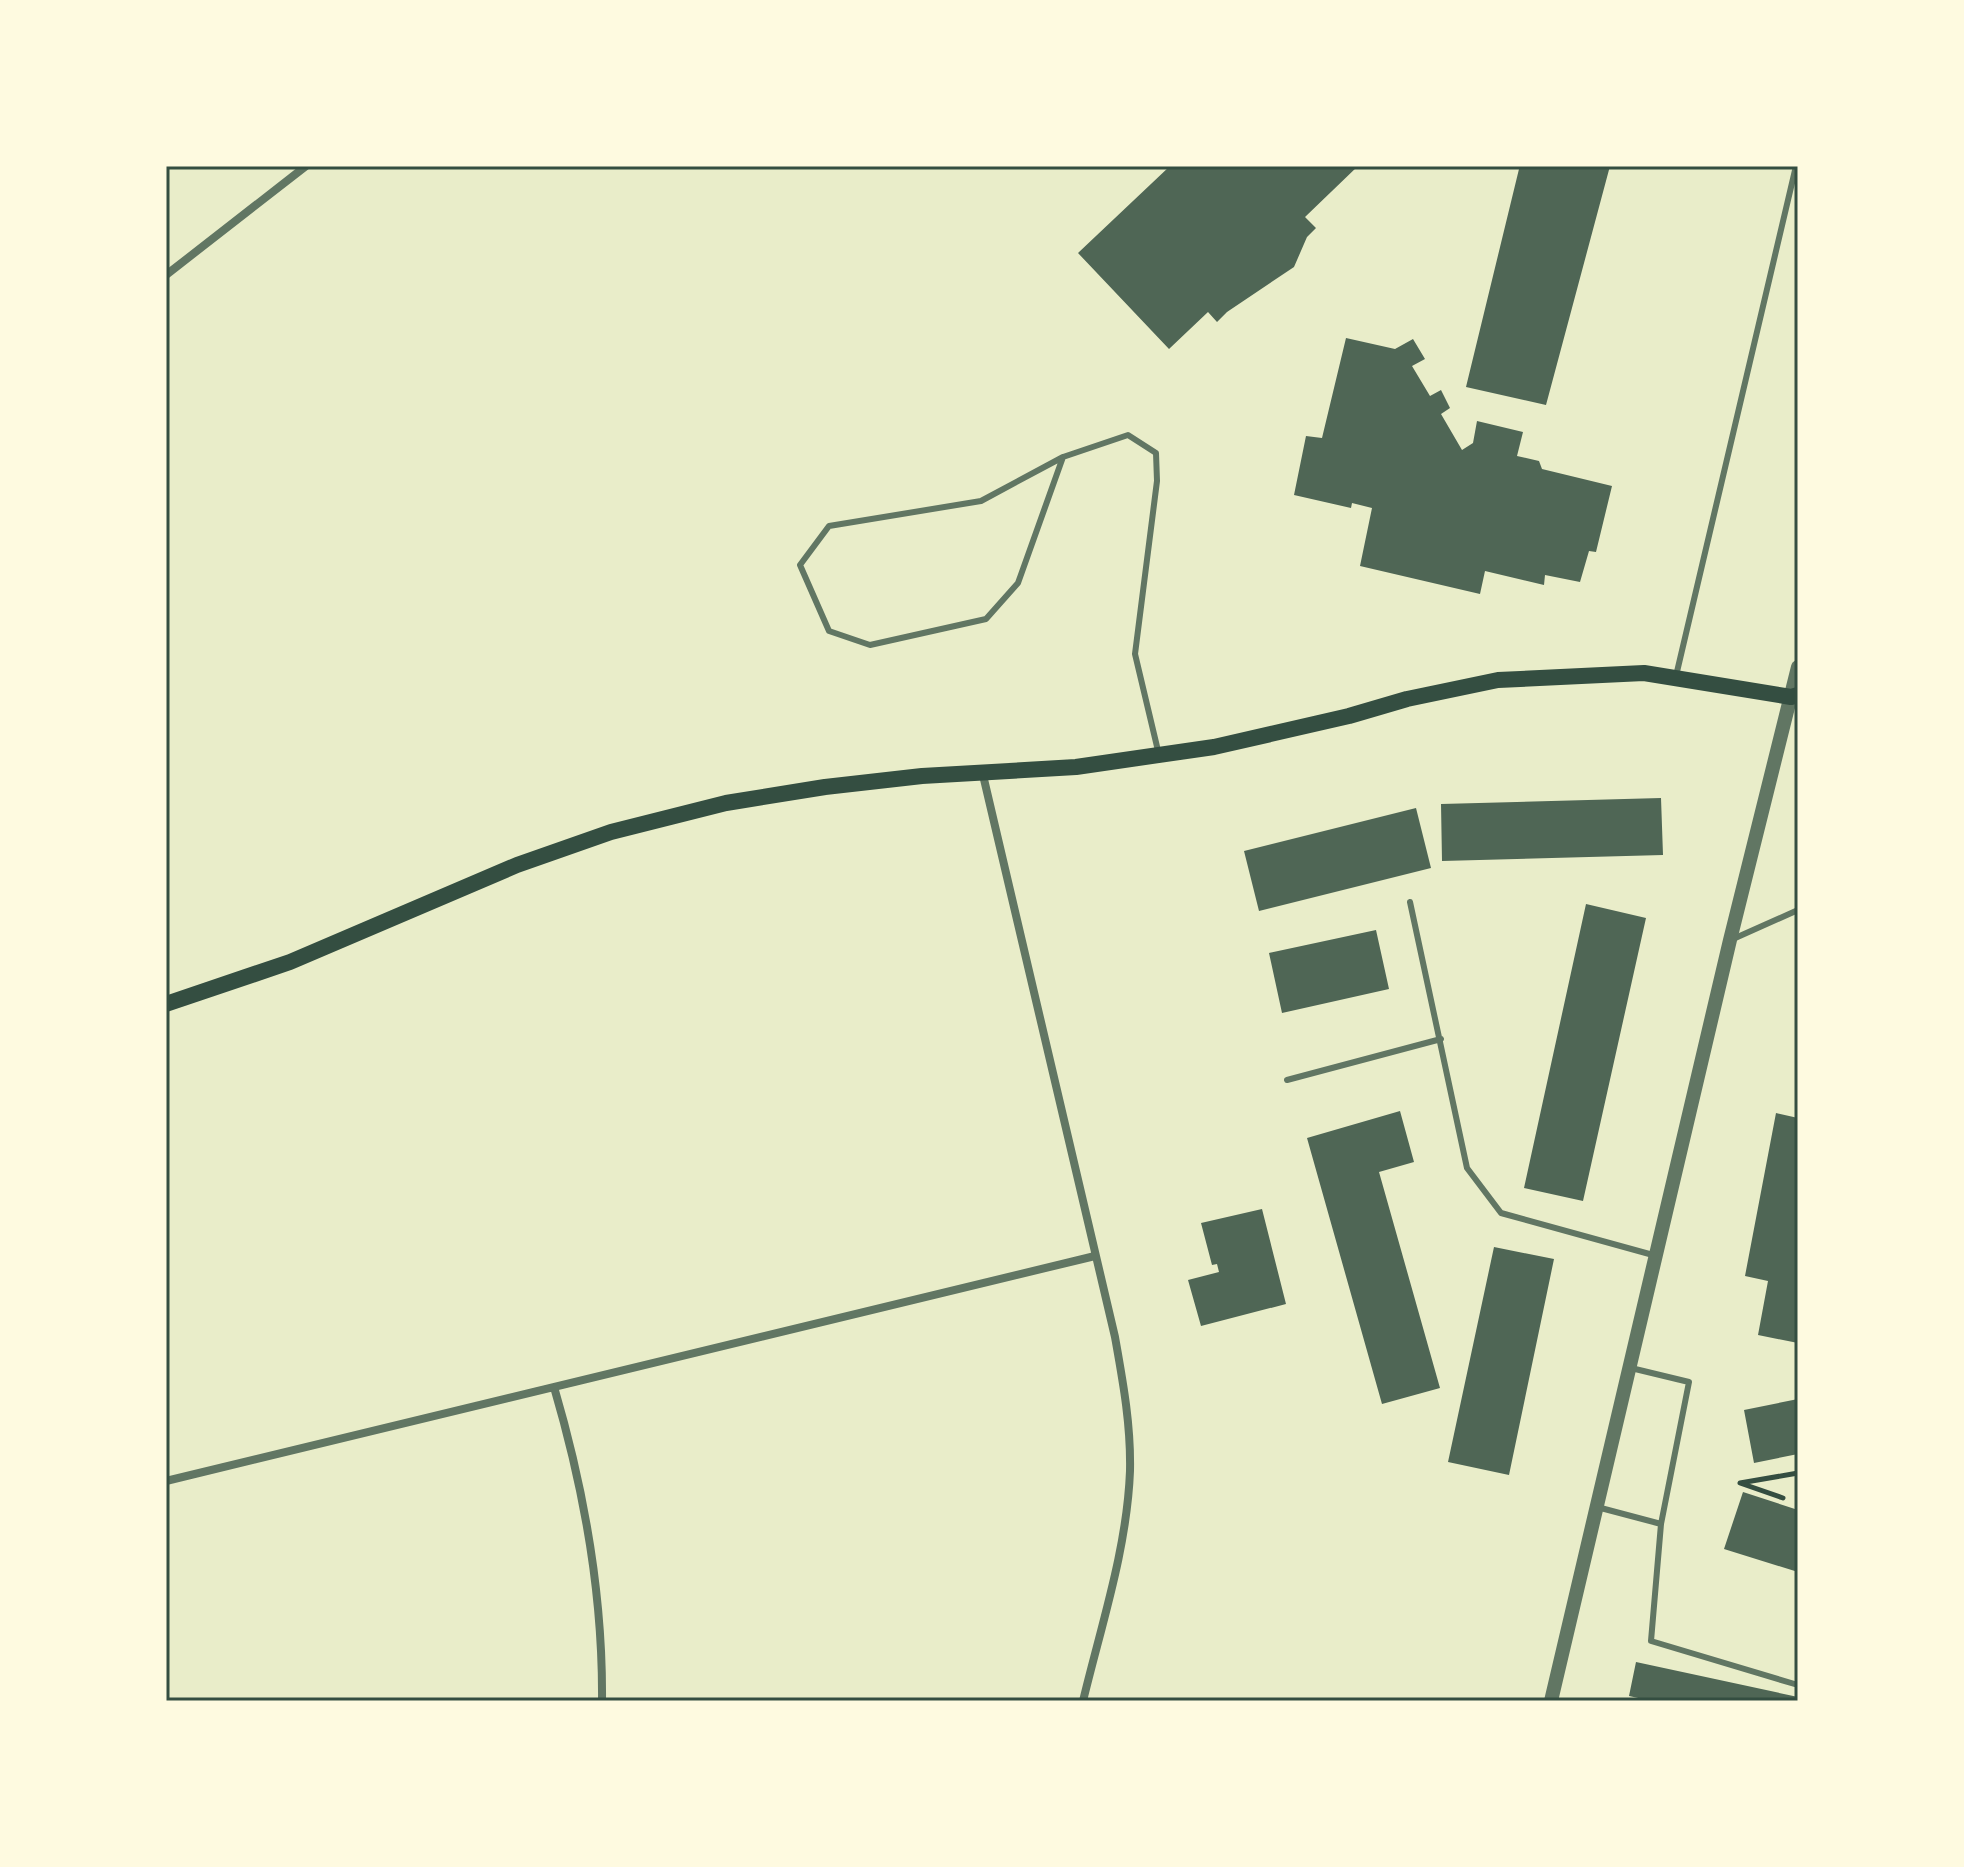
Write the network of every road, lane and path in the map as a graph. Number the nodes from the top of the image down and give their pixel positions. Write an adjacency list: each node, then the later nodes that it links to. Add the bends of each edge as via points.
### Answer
1 (306, 166): 3 (street)
2 (1796, 166): 6 (lane)
3 (166, 275)
4 (1063, 457): 4 (lane, via 981,501 829,526 800,565 829,631 870,645 986,619 1018,583); 8 (lane, via 1128,435 1156,453 1135,654)
5 (1798, 667): 7 (street)
6 (1675, 678): 7 (main road); 8 (main road, via 1644,673 1498,680 1214,747)
7 (1796, 699): 12 (street)
8 (1159, 755): 9 (main road)
9 (983, 775): 13 (main road, via 810,789 726,803 611,832 517,865 290,962); 16 (street)
10 (1410, 902): 14 (lane)
11 (1798, 910): 12 (lane)
12 (1730, 940): 17 (street)
13 (166, 1004)
14 (1441, 1039): 15 (lane); 17 (lane, via 1467,1168 1501,1213)
15 (1287, 1080)
16 (1095, 1256): 19 (street); 27 (street, via 1128,1410 1130,1472 1123,1536)
17 (1657, 1256): 18 (street)
18 (1631, 1368): 23 (street); 24 (lane, via 1689,1382)
19 (554, 1387): 21 (street); 26 (street, via 592,1546)
20 (1798, 1473): 22 (path, via 1740,1483)
21 (166, 1481)
22 (1783, 1498)
23 (1597, 1507): 24 (lane); 28 (street)
24 (1661, 1524): 25 (lane, via 1651,1641)
25 (1798, 1685)
26 (602, 1701)
27 (1083, 1701)
28 (1551, 1701)

